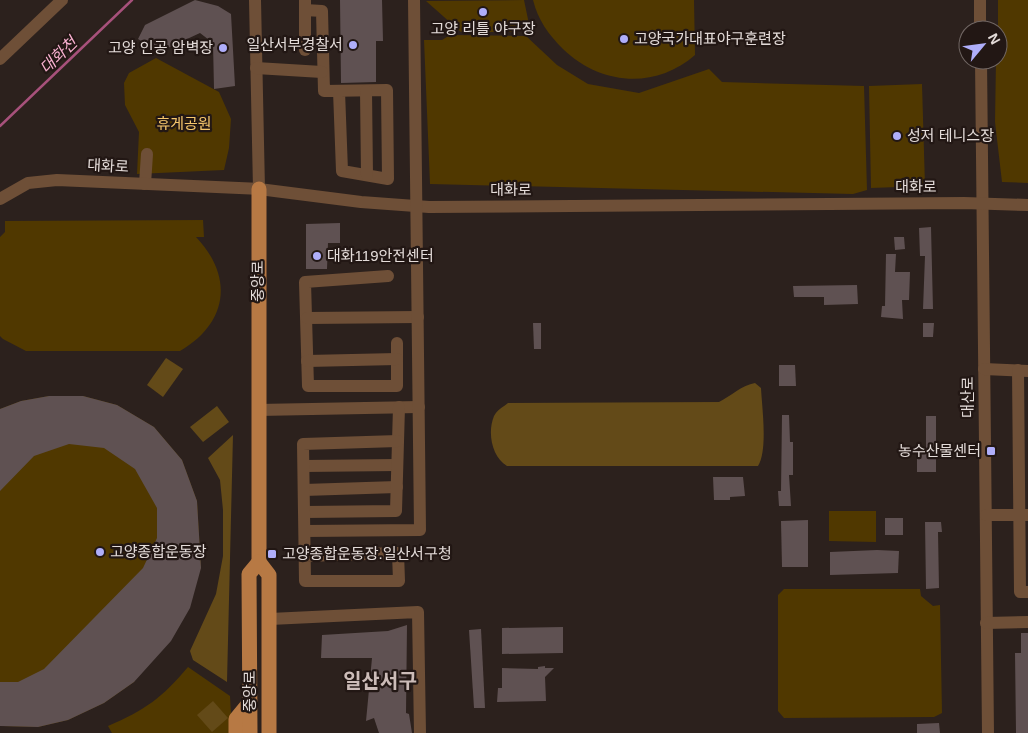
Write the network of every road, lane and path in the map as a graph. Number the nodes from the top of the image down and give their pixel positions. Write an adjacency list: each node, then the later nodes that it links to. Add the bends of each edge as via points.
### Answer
1 (62, 0): 8 (street)
2 (255, 0): 9 (street, 중앙로)
3 (414, 0): 21 (street)
4 (980, 0): 6 (street)
5 (305, 5): 7 (street); 11 (street, via 322,11)
6 (980, 20)
7 (305, 50)
8 (0, 59)
9 (256, 68): 11 (street); 17 (street, 중앙로)
10 (981, 70): 19 (street, 대산로)
11 (322, 72): 12 (street, via 324,92)
12 (339, 91): 13 (street); 15 (street, via 342,171)
13 (366, 91): 15 (street); 15 (street, via 387,90 388,179)
14 (147, 154): 16 (street)
15 (366, 175)
16 (145, 184): 17 (street, 대화로); 18 (street, 대화로, via 48,180 18,187)
17 (259, 189): 21 (street, 대화로); 32 (main road, 중앙로)
18 (0, 199)
19 (984, 205): 20 (street, 대화로); 21 (street, 대화로); 28 (street, 대산로)
20 (1028, 205)
21 (416, 207): 23 (street)
22 (388, 276): 24 (street, via 306,282)
23 (418, 317): 24 (street); 31 (street)
24 (307, 318): 27 (street)
25 (396, 342): 26 (street)
26 (397, 359): 27 (street); 27 (street, via 398,386 308,386)
27 (307, 361)
28 (984, 369): 29 (street); 39 (street, 대산로)
29 (1023, 371): 40 (street)
30 (400, 407): 31 (street); 32 (street); 33 (street)
31 (419, 407): 41 (street, via 420,530)
32 (258, 410): 43 (main road, 중앙로)
33 (398, 441): 34 (street); 35 (street, via 303,444)
34 (397, 465): 35 (street); 36 (street)
35 (304, 466): 37 (street)
36 (397, 487): 37 (street); 38 (street, via 396,511)
37 (304, 490): 38 (street)
38 (305, 512): 41 (street)
39 (986, 515): 40 (street); 47 (street, 대산로)
40 (1023, 515): 44 (street, via 1020,592)
41 (305, 531): 42 (street)
42 (305, 556): 42 (street, via 305,581 399,581 398,553)
43 (259, 562): 45 (main road, 중앙로, via 269,575); 48 (main road, 중앙로, via 249,574)
44 (1028, 592)
45 (270, 619): 51 (main road, 중앙로); 52 (street, via 418,612)
46 (1028, 622): 47 (street)
47 (986, 623): 53 (street, 대산로)
48 (250, 702): 49 (main road, via 236,719); 50 (main road, 중앙로)
49 (236, 733)
50 (250, 733)
51 (269, 733)
52 (420, 733)
53 (988, 733)

